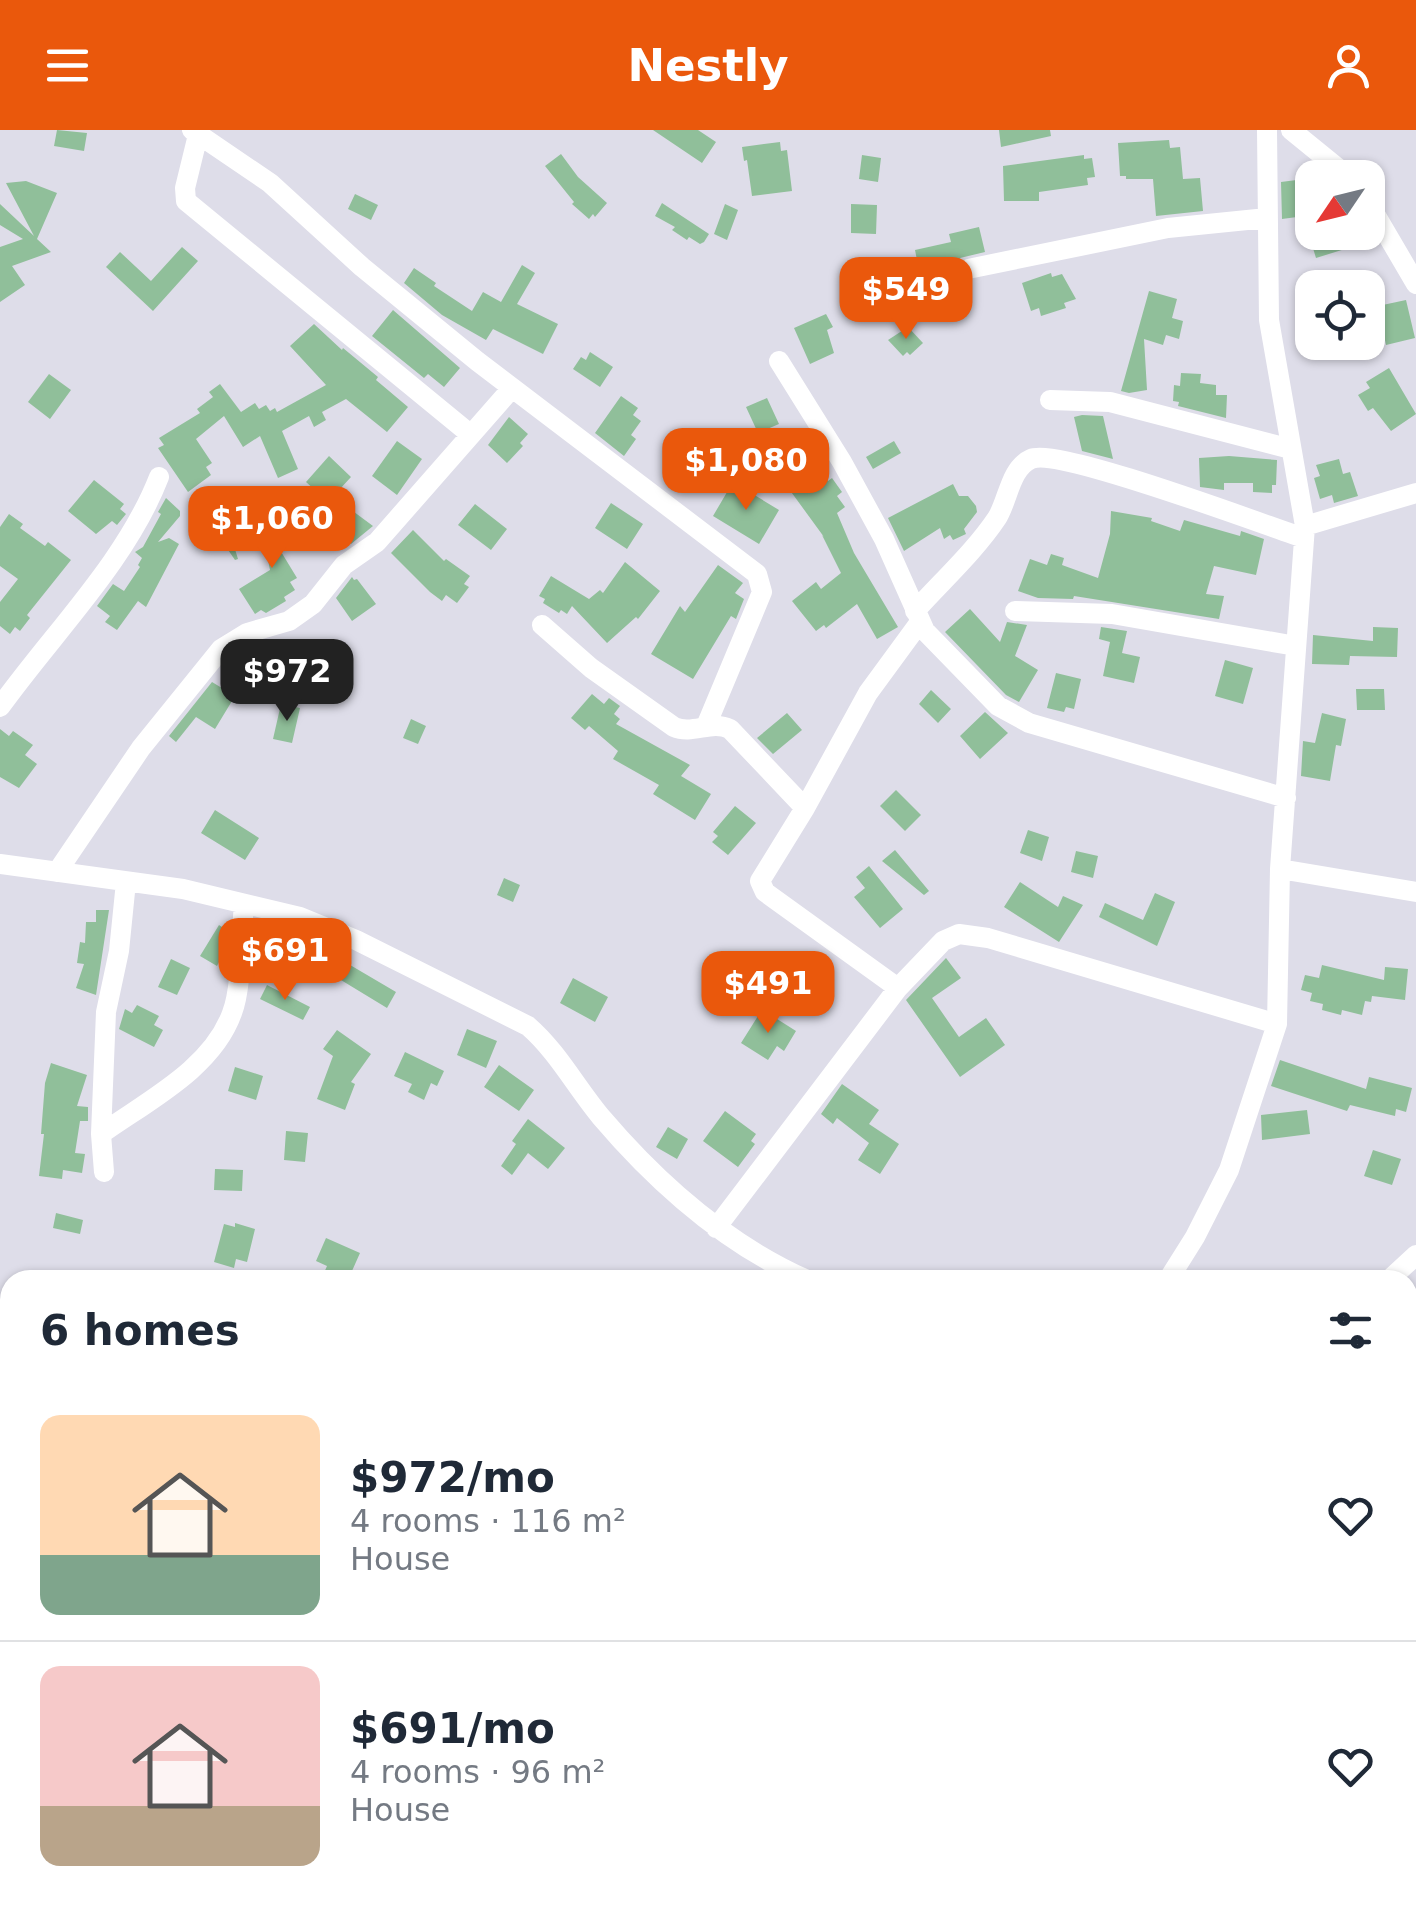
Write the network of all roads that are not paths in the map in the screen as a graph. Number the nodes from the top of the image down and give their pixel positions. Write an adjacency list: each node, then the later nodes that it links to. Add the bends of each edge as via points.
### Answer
1 (1267, 130): 5 (street)
2 (1291, 130): 4 (street)
3 (195, 132): 10 (street, via 270,183); 12 (street, via 186,201)
4 (1328, 160)
5 (1267, 218): 7 (street, via 1168,228); 13 (street, via 1270,320)
6 (1385, 231): 8 (street)
7 (968, 269)
8 (1416, 284)
9 (779, 362): 18 (street, via 884,539)
10 (512, 388): 12 (street); 22 (street, via 757,574 762,592)
11 (1050, 400): 13 (street, via 1110,402)
12 (470, 434): 27 (street, via 313,604 221,649 141,748)
13 (1291, 449): 16 (street)
14 (159, 477): 21 (street, via 126,543)
15 (1416, 493): 16 (street)
16 (1304, 532): 18 (street, via 1038,457 1018,471 997,517); 20 (street)
17 (1015, 612): 20 (street, via 1112,614)
18 (918, 617): 23 (street, via 935,644 998,706 1029,724); 24 (street)
19 (542, 626): 22 (street, via 674,727)
20 (1296, 646): 23 (street)
21 (0, 707)
22 (706, 726): 24 (street, via 730,729)
23 (1286, 798): 26 (street)
24 (805, 808): 31 (street, via 760,881 765,892)
25 (0, 864): 27 (street)
26 (1280, 868): 29 (street); 32 (street)
27 (57, 872): 28 (street)
28 (126, 882): 30 (street); 33 (street, via 106,1012)
29 (1416, 892)
30 (244, 904): 33 (street, via 234,1010 219,1040 196,1065); 35 (street, via 356,940 528,1026 638,1158)
31 (898, 988): 32 (street, via 943,940 959,934); 35 (street)
32 (1277, 1024): 37 (street, via 1229,1170)
33 (101, 1134): 34 (street)
34 (104, 1172)
35 (716, 1228): 36 (street)
36 (785, 1270)
37 (1175, 1270)

